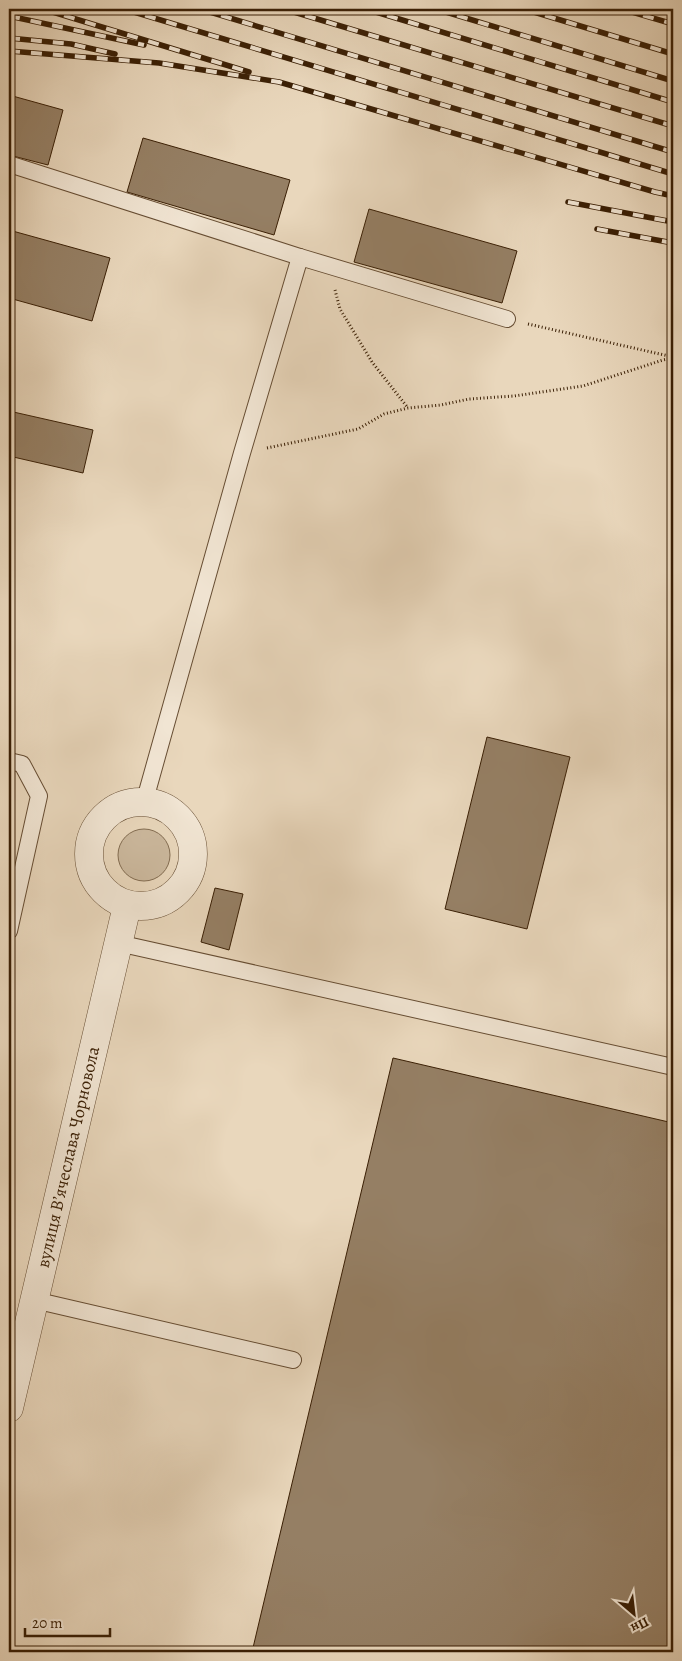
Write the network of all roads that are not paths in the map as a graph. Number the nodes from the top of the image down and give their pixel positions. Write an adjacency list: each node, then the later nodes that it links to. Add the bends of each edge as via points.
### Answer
1 (9, 164): 2 (lane)
2 (300, 257): 3 (lane); 5 (lane)
3 (506, 319)
4 (9, 761): 7 (lane, via 22,764 39,796)
5 (144, 802): 6 (street, via 127,804 112,811 99,823 91,839 92,872 100,887 114,900); 6 (street, via 161,806 176,815 186,828 192,845 192,862 187,878 177,892 146,906)
6 (127, 906): 8 (street, вулиця Вʼячеслава Чорновола)
7 (9, 931)
8 (118, 943): 9 (lane); 10 (street, вулиця Вʼячеслава Чорновола)
9 (673, 1067)
10 (34, 1300): 11 (lane); 12 (street, вулиця Вʼячеслава Чорновола)
11 (293, 1360)
12 (9, 1408)

